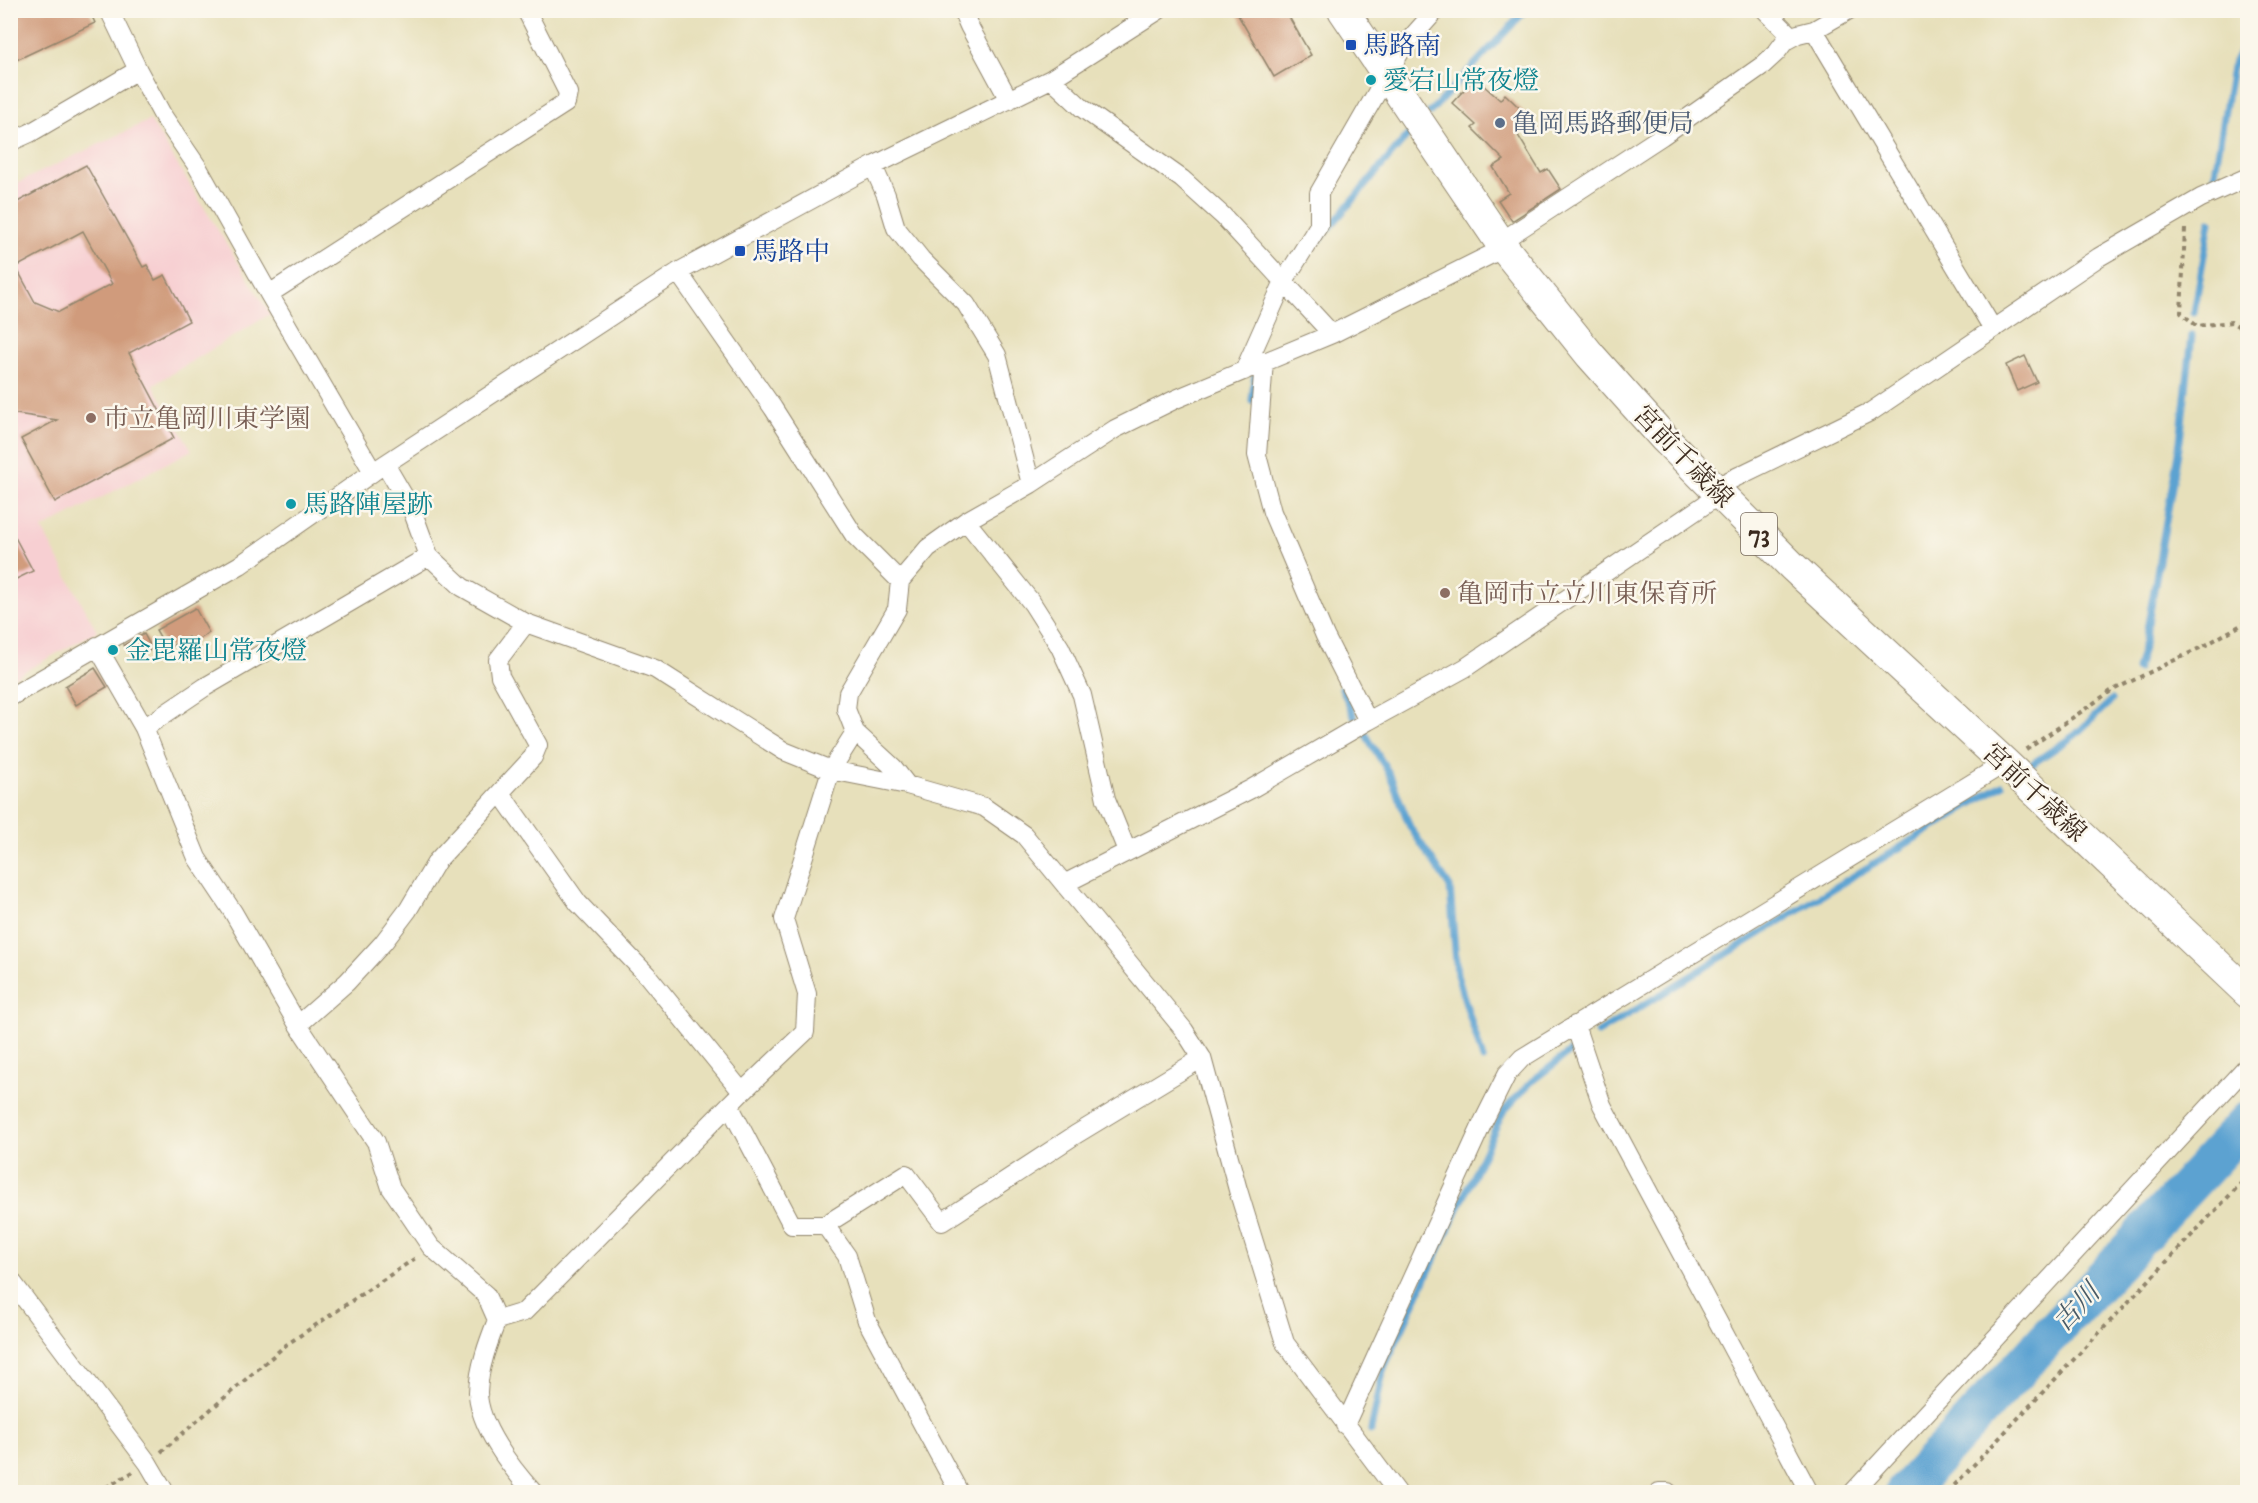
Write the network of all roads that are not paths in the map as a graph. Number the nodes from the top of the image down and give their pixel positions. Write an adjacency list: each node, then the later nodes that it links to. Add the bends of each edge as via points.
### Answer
1 (109, 10): 11 (street)
2 (526, 10): 21 (street, via 568,93 566,103)
3 (962, 10): 14 (street)
4 (1159, 10): 13 (street)
5 (1343, 10): 12 (main road, 宮前千歳線 / 73)
6 (1436, 10): 12 (street, via 1403,47)
7 (1765, 10): 10 (street)
8 (1849, 10): 9 (street)
9 (1814, 30): 10 (street); 22 (street)
10 (1792, 37): 18 (street, via 1763,65)
11 (138, 70): 15 (street); 21 (street)
12 (1388, 76): 18 (main road, 宮前千歳線 / 73); 20 (street, via 1319,193 1319,225)
13 (1051, 79): 14 (street); 20 (street, via 1082,108 1182,179 1223,216)
14 (1009, 100): 16 (street)
15 (10, 142)
16 (873, 166): 19 (street); 27 (street, via 896,228 966,304 997,354)
17 (2247, 177): 22 (street, via 2186,206 2099,257)
18 (1502, 245): 23 (street); 28 (main road, 宮前千歳線 / 73, via 1590,355)
19 (678, 272): 26 (street); 31 (street, via 773,408 854,535)
20 (1284, 282): 23 (street); 25 (street)
21 (269, 294): 26 (street)
22 (1993, 329): 28 (street, via 1872,411)
23 (1332, 334): 24 (street)
24 (1264, 361): 25 (street); 35 (street, via 1257,455 1272,512 1325,636)
25 (1244, 371): 27 (street, via 1115,429)
26 (379, 468): 30 (street, via 412,510); 33 (street, via 240,565)
27 (1031, 484): 29 (street)
28 (1716, 491): 35 (street, via 1465,668); 38 (main road, 宮前千歳線 / 73)
29 (966, 521): 31 (street, via 928,548); 42 (street, via 1032,603 1082,694 1106,799)
30 (429, 556): 32 (street, via 462,587); 36 (street, via 205,687)
31 (900, 581): 37 (street, via 897,609 848,693 846,709)
32 (526, 623): 39 (street, via 654,669 784,751); 41 (street, via 498,660 500,676 538,745 533,757)
33 (97, 646): 34 (street); 36 (street)
34 (10, 697)
35 (1368, 721): 42 (street, via 1251,789)
36 (144, 728): 45 (street, via 197,858)
37 (855, 732): 39 (street); 40 (street)
38 (2005, 763): 44 (main road, 宮前千歳線 / 73); 46 (street)
39 (831, 770): 40 (street); 49 (street, via 784,919 807,994 805,1032)
40 (907, 785): 43 (street, via 984,807 1023,835)
41 (501, 794): 45 (street, via 437,861 408,910 382,943 347,982); 49 (street, via 578,903 647,975)
42 (1127, 852): 43 (street)
43 (1064, 884): 47 (street, via 1184,1030)
44 (2247, 993)
45 (298, 1025): 52 (street, via 376,1142 391,1188 431,1247 486,1294)
46 (1575, 1025): 53 (street, via 1522,1058 1507,1074); 60 (street, via 1602,1105)
47 (1202, 1058): 50 (street, via 942,1222 906,1174); 53 (street, via 1285,1343)
48 (2247, 1065): 61 (street)
49 (736, 1098): 50 (street, via 792,1225); 52 (street, via 524,1312)
50 (825, 1225): 56 (street, via 847,1256 867,1321)
51 (10, 1279): 54 (street, via 148,1463)
52 (497, 1320): 55 (street, via 485,1351 478,1394 488,1432)
53 (1345, 1425): 57 (street)
54 (165, 1492)
55 (533, 1492)
56 (959, 1492)
57 (1397, 1492)
58 (1659, 1492): 59 (street)
59 (1668, 1492)
60 (1809, 1492)
61 (1853, 1492)

